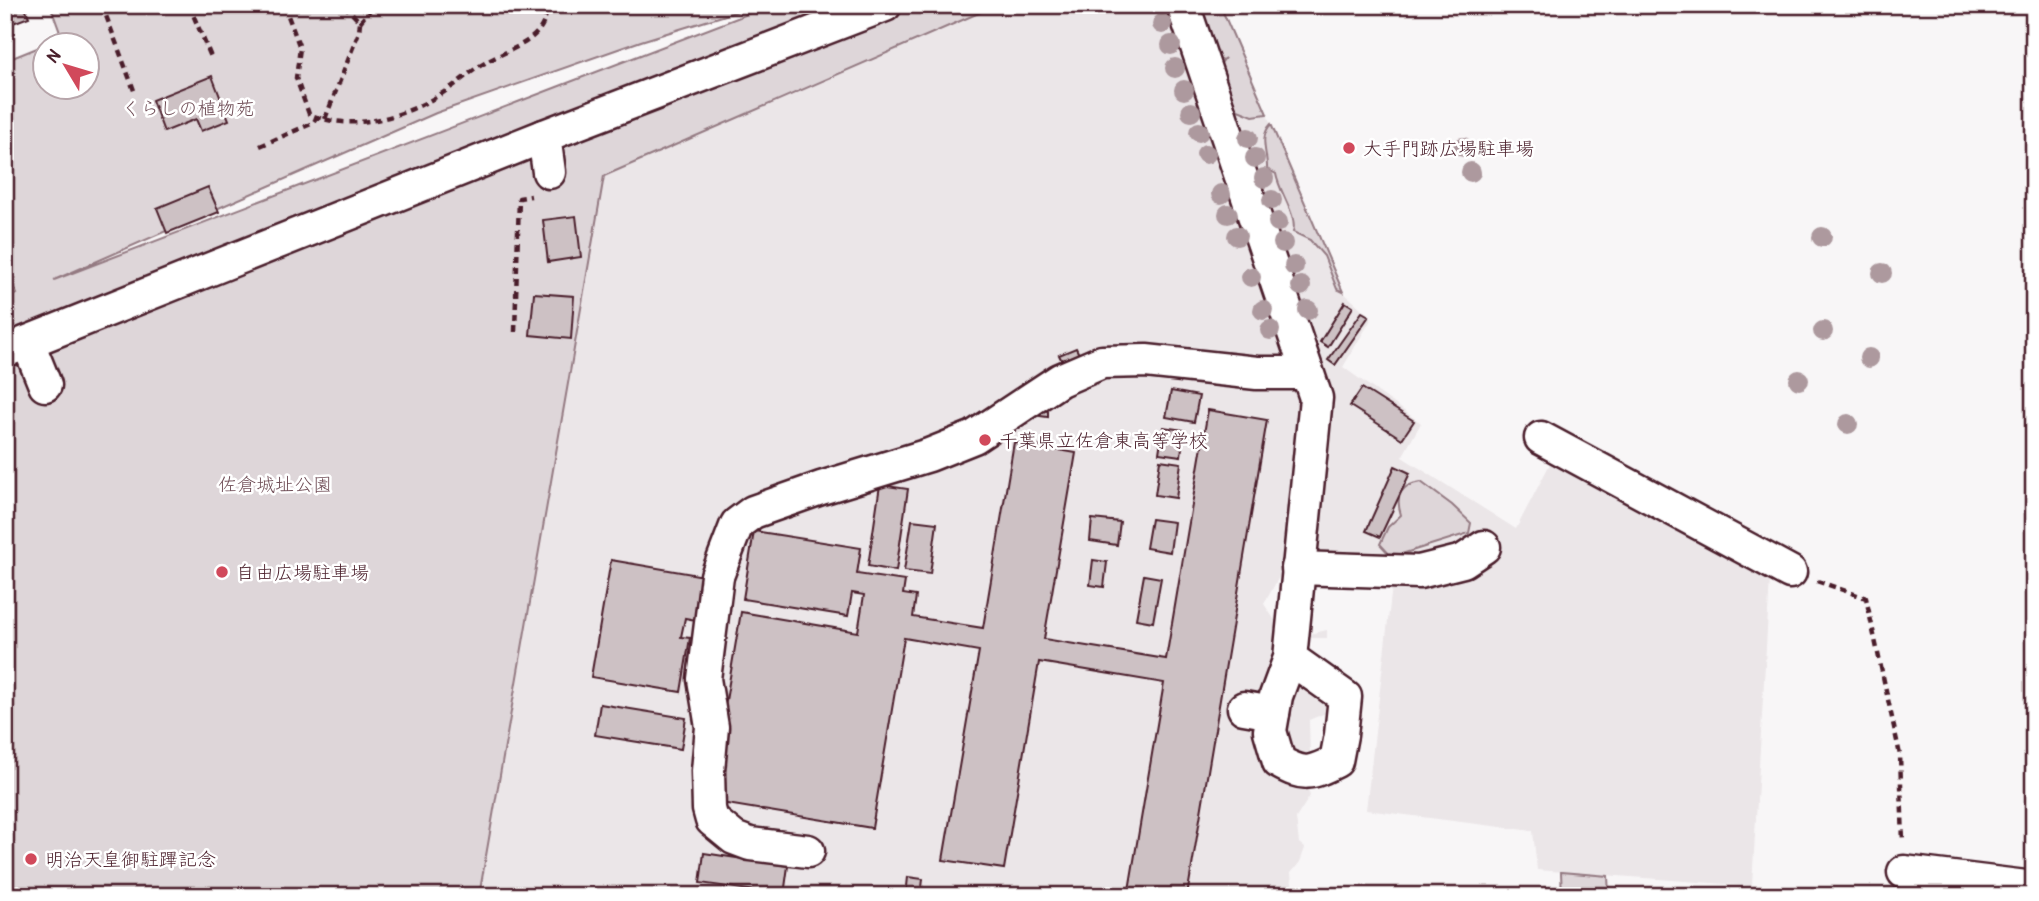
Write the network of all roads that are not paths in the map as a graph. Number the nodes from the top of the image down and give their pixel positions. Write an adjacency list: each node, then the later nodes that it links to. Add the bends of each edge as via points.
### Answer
1 (885, 5): 3 (street)
2 (1182, 5): 6 (street)
3 (544, 136): 4 (street); 5 (street)
4 (544, 183)
5 (17, 347): 7 (street)
6 (1306, 373): 10 (street, via 1316,398); 13 (street, via 1257,373 1146,360 1102,362 1060,380 974,437 753,512 737,524 717,576 704,679 712,727 709,809 712,820 734,838)
7 (45, 385)
8 (1541, 438): 11 (street)
9 (1484, 547): 10 (street, via 1463,561 1419,572)
10 (1298, 568): 12 (street)
11 (1790, 572)
12 (1290, 658): 12 (street, via 1276,696 1259,710 1279,762 1297,772 1315,772 1336,761 1345,697)
13 (808, 851)
14 (1904, 872): 15 (street)
15 (2034, 888)

